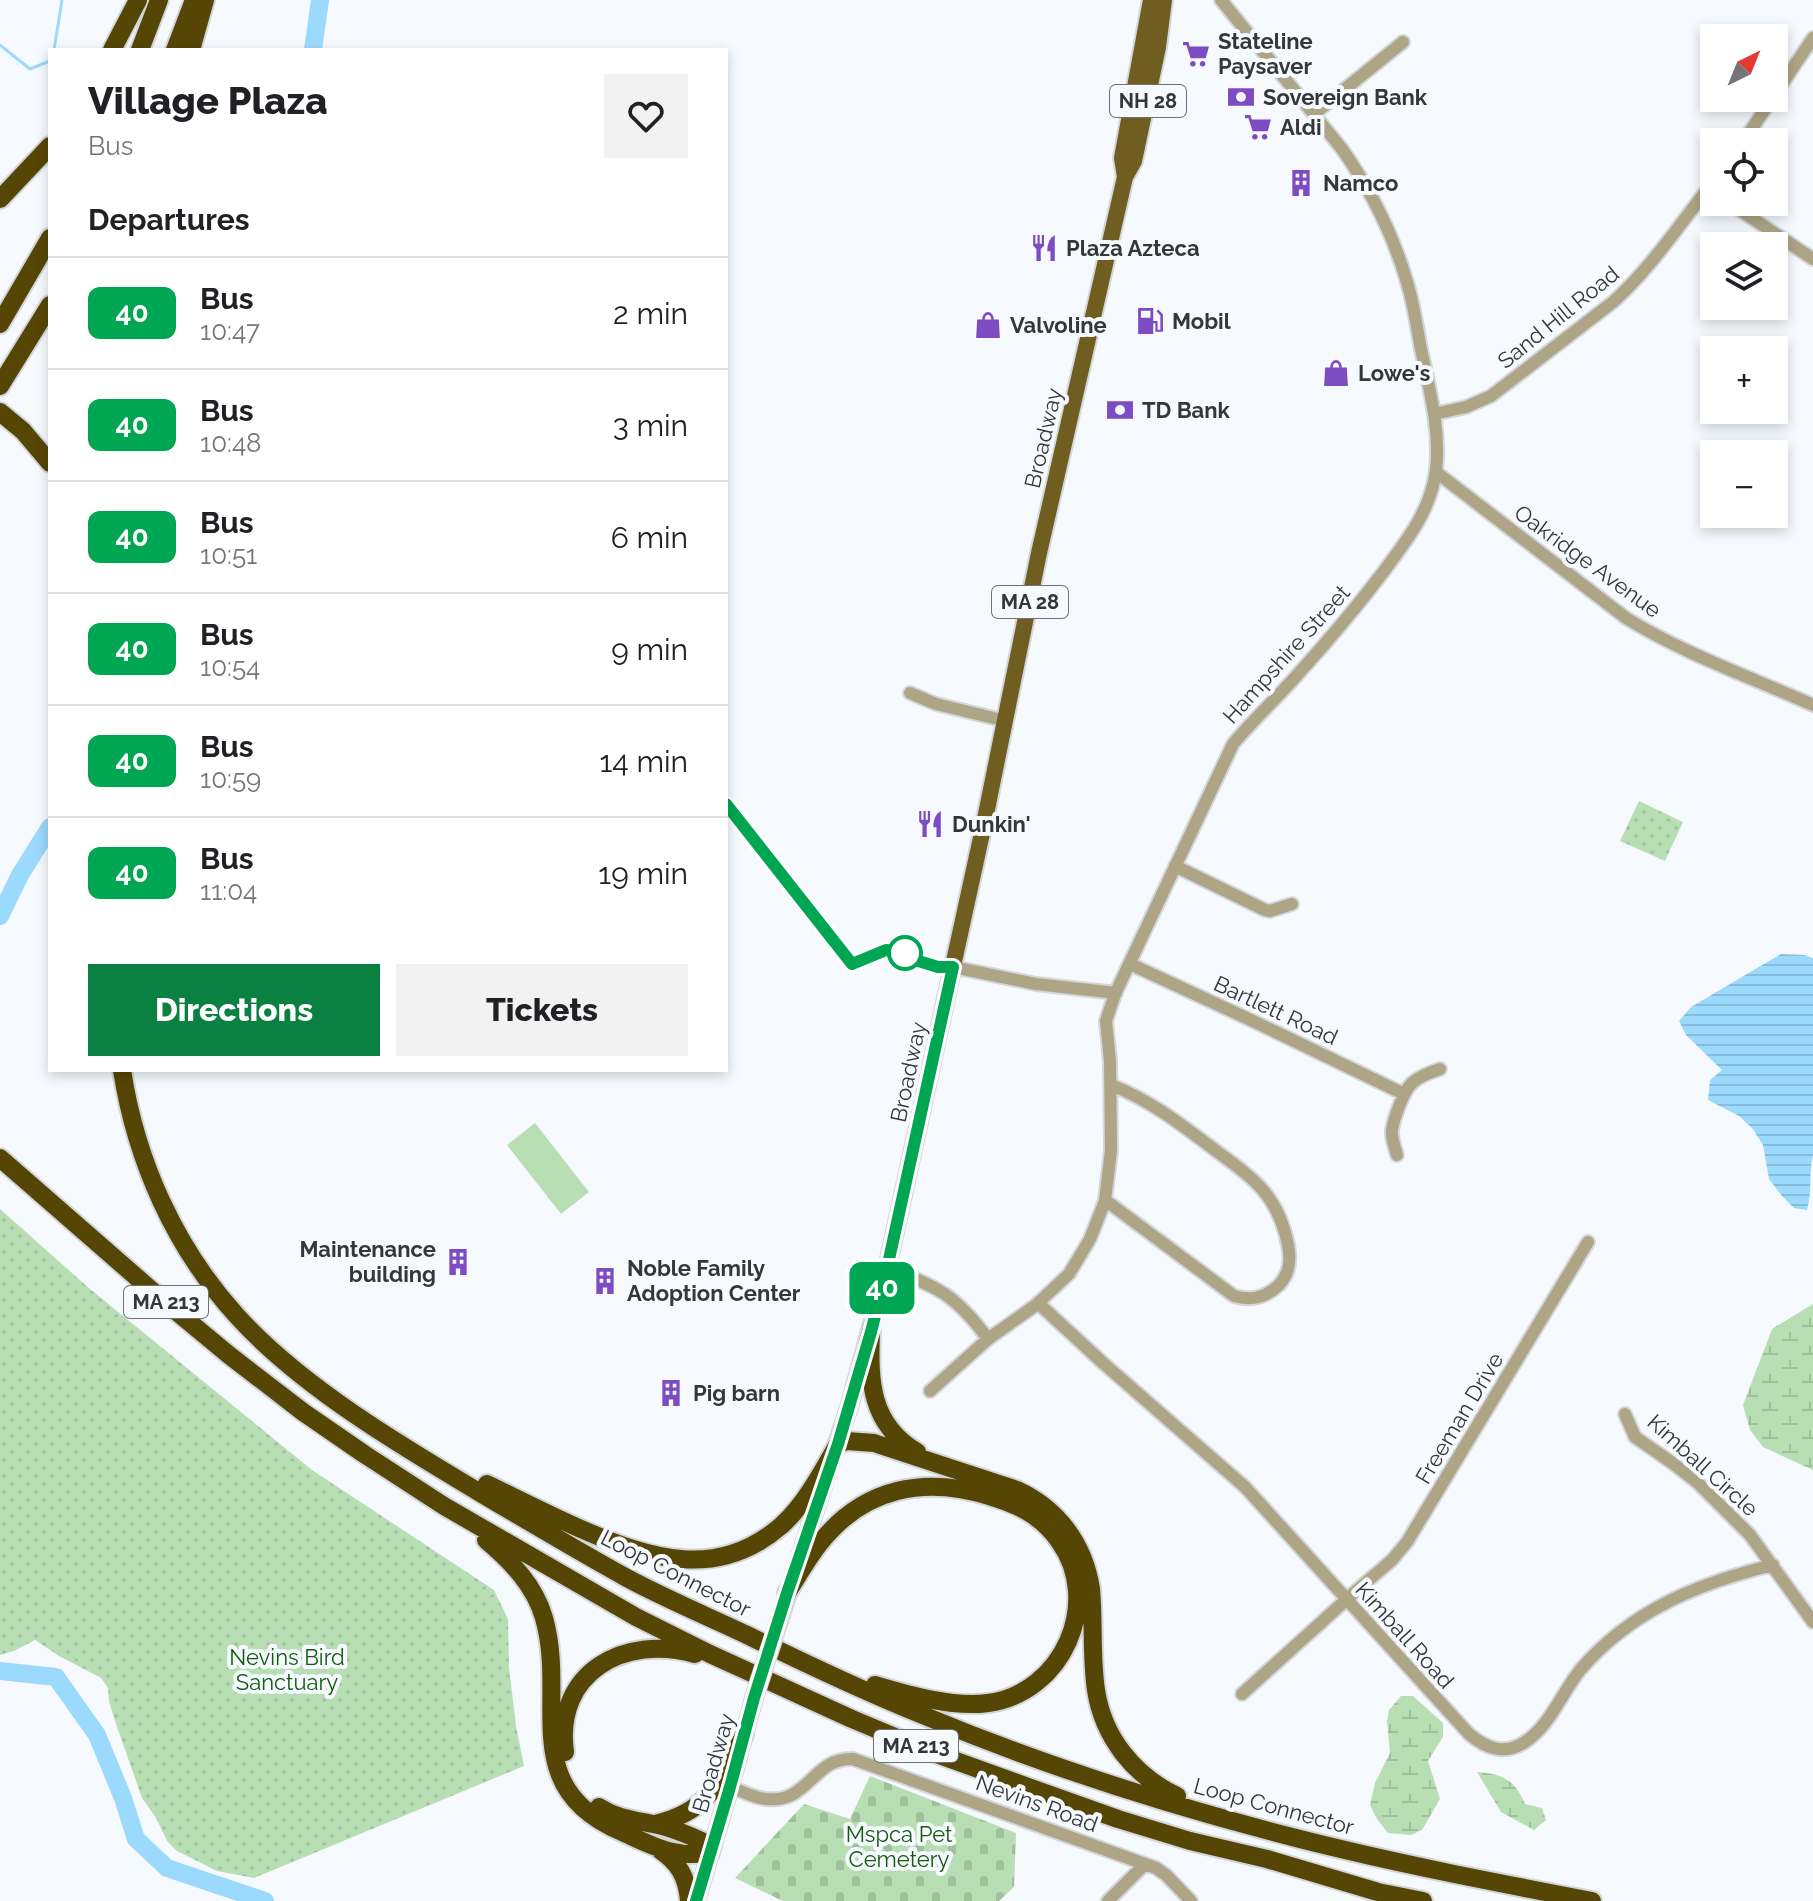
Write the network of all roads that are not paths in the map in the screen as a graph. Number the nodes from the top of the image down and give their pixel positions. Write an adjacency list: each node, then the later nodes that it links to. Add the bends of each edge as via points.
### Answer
1 (138, 0): 10 (highway)
2 (159, 0): 11 (highway)
3 (194, 0): 12 (highway)
4 (205, 0): 13 (highway)
5 (1151, 0): 17 (main road, NH 28, via 1122,158)
6 (1164, 0): 17 (main road, NH 28, via 1134,161)
7 (1221, 0): 14 (street, Hampshire Street)
8 (1813, 38): 15 (street)
9 (1403, 42): 14 (street)
10 (113, 48)
11 (141, 48)
12 (176, 48)
13 (192, 48)
14 (1314, 114): 28 (street, Hampshire Street, via 1360,175 1397,250)
15 (1752, 128)
16 (48, 148): 18 (highway)
17 (1125, 177): 21 (main road, NH 28)
18 (0, 199)
19 (1700, 202): 28 (street, Sand Hill Road, via 1613,302 1498,392)
20 (1749, 216): 23 (street)
21 (1111, 238): 33 (main road, Broadway / MA 28)
22 (48, 241): 25 (highway)
23 (1813, 259)
24 (48, 308): 26 (highway)
25 (0, 324)
26 (2, 382)
27 (0, 412): 29 (highway)
28 (1434, 414): 30 (street, Hampshire Street)
29 (48, 461)
30 (1436, 472): 32 (street, Oakridge Avenue, via 1644,630); 34 (street, Hampshire Street, via 1420,520 1392,560 1345,621 1233,744)
31 (910, 693): 33 (street)
32 (1813, 705)
33 (1006, 721): 37 (main road, Broadway / MA 28)
34 (1175, 866): 35 (street, via 1265,910); 36 (street, Hampshire Street)
35 (1292, 904)
36 (1130, 964): 38 (street, Hampshire Street); 42 (street, Bartlett Road)
37 (953, 967): 38 (street); 47 (main road, Broadway / MA 28)
38 (1116, 993): 41 (street, Hampshire Street, via 1106,1021)
39 (1440, 1069): 42 (street, via 1412,1083)
40 (122, 1072): 53 (highway, Loop Connector / MA 213, via 146,1165 191,1256 249,1329)
41 (1111, 1085): 45 (street, Hampshire Street); 45 (street, via 1173,1118 1249,1175 1276,1208 1289,1267 1278,1285 1257,1298 1234,1296)
42 (1404, 1094): 43 (street, via 1392,1130)
43 (1397, 1155)
44 (0, 1158): 56 (highway, MA 213, via 229,1355)
45 (1105, 1200): 48 (street, Hampshire Street, via 1069,1274)
46 (1588, 1242): 59 (street, Freeman Drive, via 1407,1542)
47 (887, 1268): 49 (main road, Broadway / MA 28); 50 (street, via 949,1295)
48 (1038, 1303): 50 (street, Hampshire Street); 59 (street, Kimball Road, via 1245,1487)
49 (871, 1332): 54 (main road, Broadway / MA 28); 55 (highway, via 870,1379 884,1420 906,1445)
50 (988, 1339): 51 (street, Hampshire Street)
51 (930, 1391)
52 (1625, 1414): 57 (street, Kimball Circle, via 1635,1437 1717,1500)
53 (359, 1416): 54 (highway, via 579,1528 650,1555 683,1560 730,1554 774,1531 796,1510); 61 (highway, Loop Connector / MA 213, via 631,1580)
54 (838, 1444): 55 (highway, via 874,1443); 58 (main road, Broadway / MA 28)
55 (937, 1462): 67 (highway, via 1033,1498 1070,1532 1089,1581 1098,1700 1111,1734 1133,1765 1177,1796)
56 (444, 1506): 62 (highway, MA 213, via 636,1617); 68 (highway, via 510,1563 539,1606 548,1640 553,1753 565,1787 595,1819)
57 (1773, 1565): 59 (street, Kimball Road, via 1695,1588 1630,1625 1579,1672 1535,1734 1502,1750 1469,1734); 60 (street, Kimball Circle)
58 (787, 1593): 61 (highway, via 820,1543 850,1514 881,1496 930,1486 985,1494 1037,1517 1070,1561 1077,1611 1066,1649 1048,1673 1022,1692 986,1704 947,1702 885,1688); 64 (main road, Broadway / MA 28, bridge)
59 (1347, 1600): 63 (street, Freeman Drive)
60 (1813, 1622)
61 (748, 1636): 67 (highway, Loop Connector / MA 213, via 893,1703 1047,1762)
62 (787, 1690): 66 (highway, via 674,1649 631,1651 592,1672 574,1695 566,1718 565,1755 571,1772 586,1796 605,1811); 75 (highway, MA 213, via 931,1752 1118,1819)
63 (1242, 1694)
64 (744, 1735): 65 (main road, Broadway / MA 28); 66 (highway, via 715,1788 682,1816)
65 (730, 1787): 69 (main road, Broadway / MA 28); 70 (street, Nevins Road, via 770,1800 789,1797 833,1761 853,1759)
66 (655, 1824): 69 (highway)
67 (1294, 1838): 76 (highway, Loop Connector / MA 213)
68 (654, 1846): 69 (highway, via 677,1853); 71 (highway, via 681,1869)
69 (711, 1850): 72 (main road, Broadway / MA 28)
70 (1145, 1864): 73 (street); 74 (street, Nevins Road, via 1166,1875)
71 (689, 1901)
72 (696, 1901)
73 (1108, 1901)
74 (1191, 1901)
75 (1423, 1901)
76 (1592, 1901)

